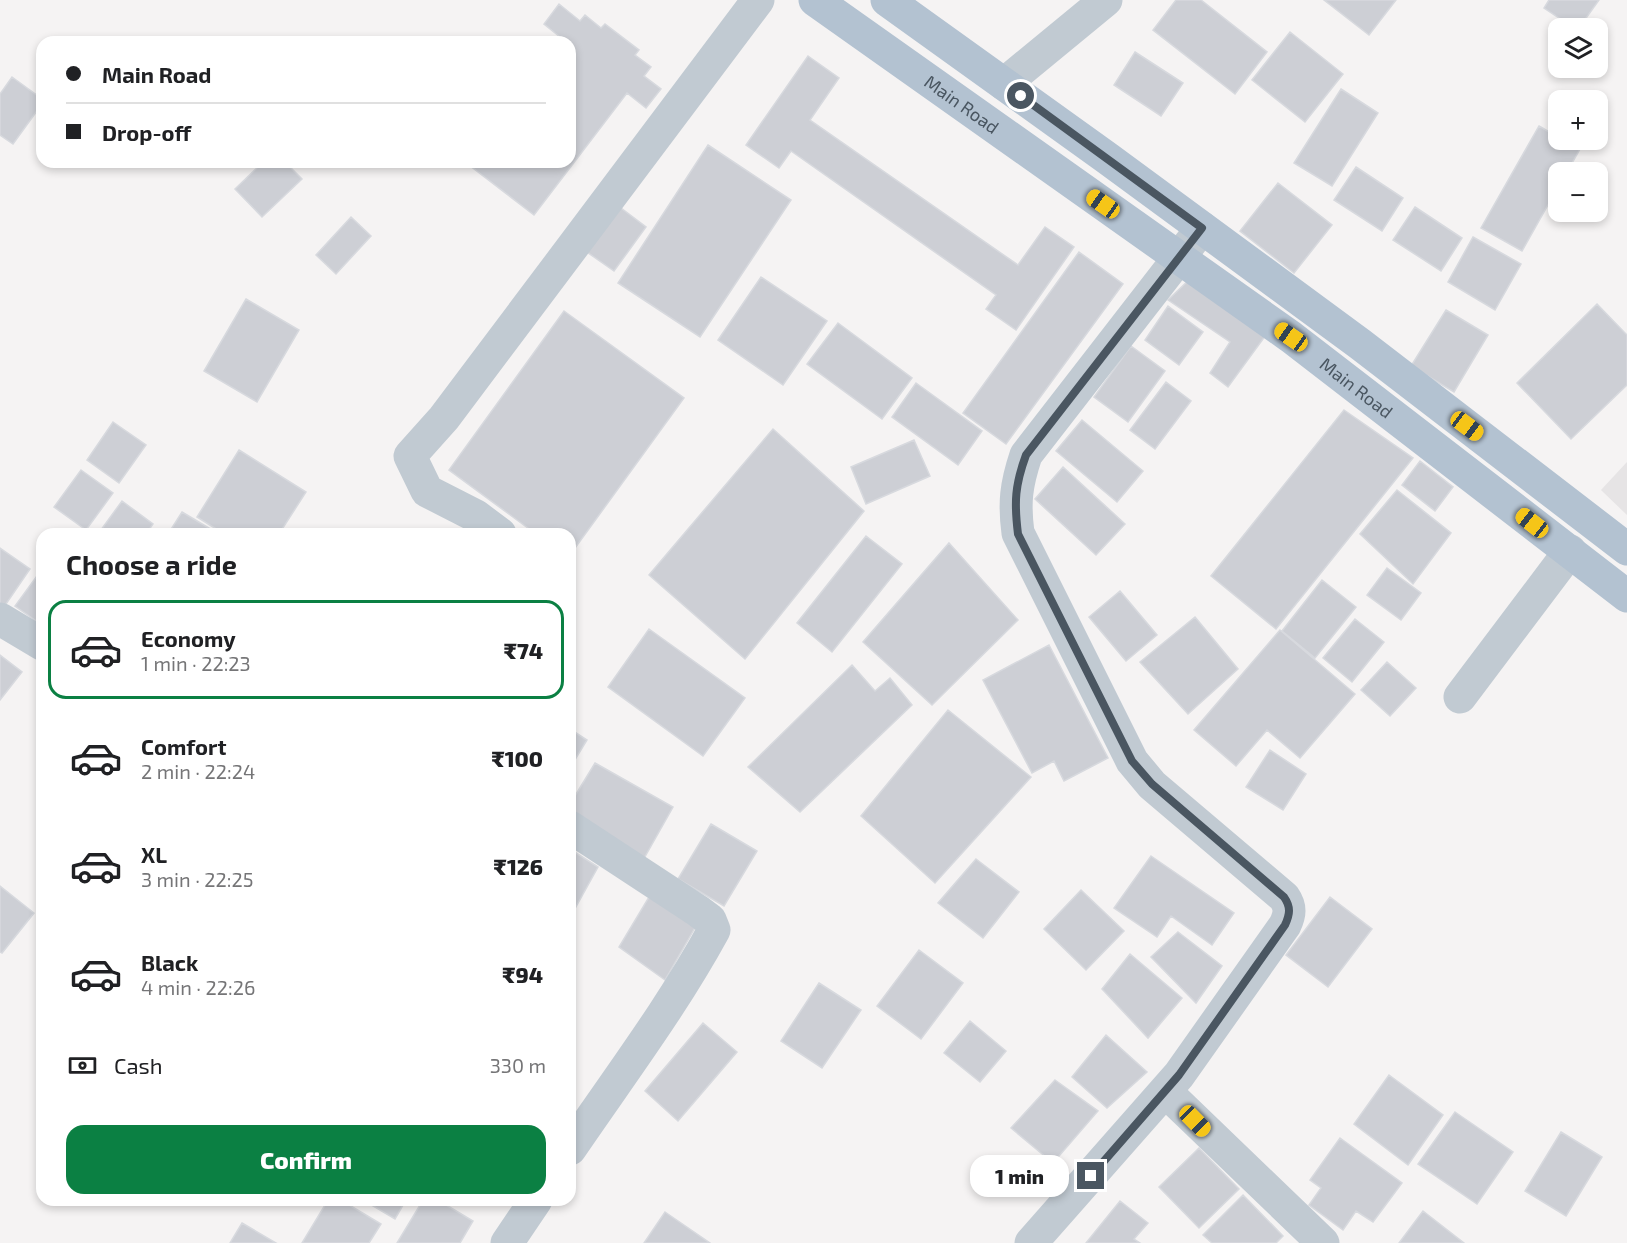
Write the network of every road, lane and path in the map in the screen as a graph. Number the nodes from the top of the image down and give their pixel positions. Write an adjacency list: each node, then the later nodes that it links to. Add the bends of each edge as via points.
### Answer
1 (758, 0): 8 (street, via 444,418 410,456 427,491)
2 (815, 0): 7 (main road, Main Road)
3 (887, 0): 5 (main road, Main Road)
4 (1106, 0): 5 (street)
5 (1004, 84): 6 (main road, Main Road)
6 (1202, 228): 7 (street); 9 (main road, Main Road)
7 (1179, 258): 10 (main road, Main Road, via 1291,337); 16 (street, via 1026,455 1017,479 1014,506 1018,534 1132,761 1152,784 1289,904 1285,925)
8 (492, 528)
9 (1627, 549)
10 (1570, 551): 11 (main road, Main Road); 14 (street)
11 (1627, 596)
12 (0, 619): 13 (street)
13 (36, 640)
14 (1460, 697)
15 (576, 831): 17 (street, via 710,920 714,930 695,965)
16 (1165, 1092): 20 (street); 21 (street)
17 (576, 1140)
18 (532, 1206): 19 (street)
19 (507, 1243)
20 (1031, 1243)
21 (1323, 1243)

